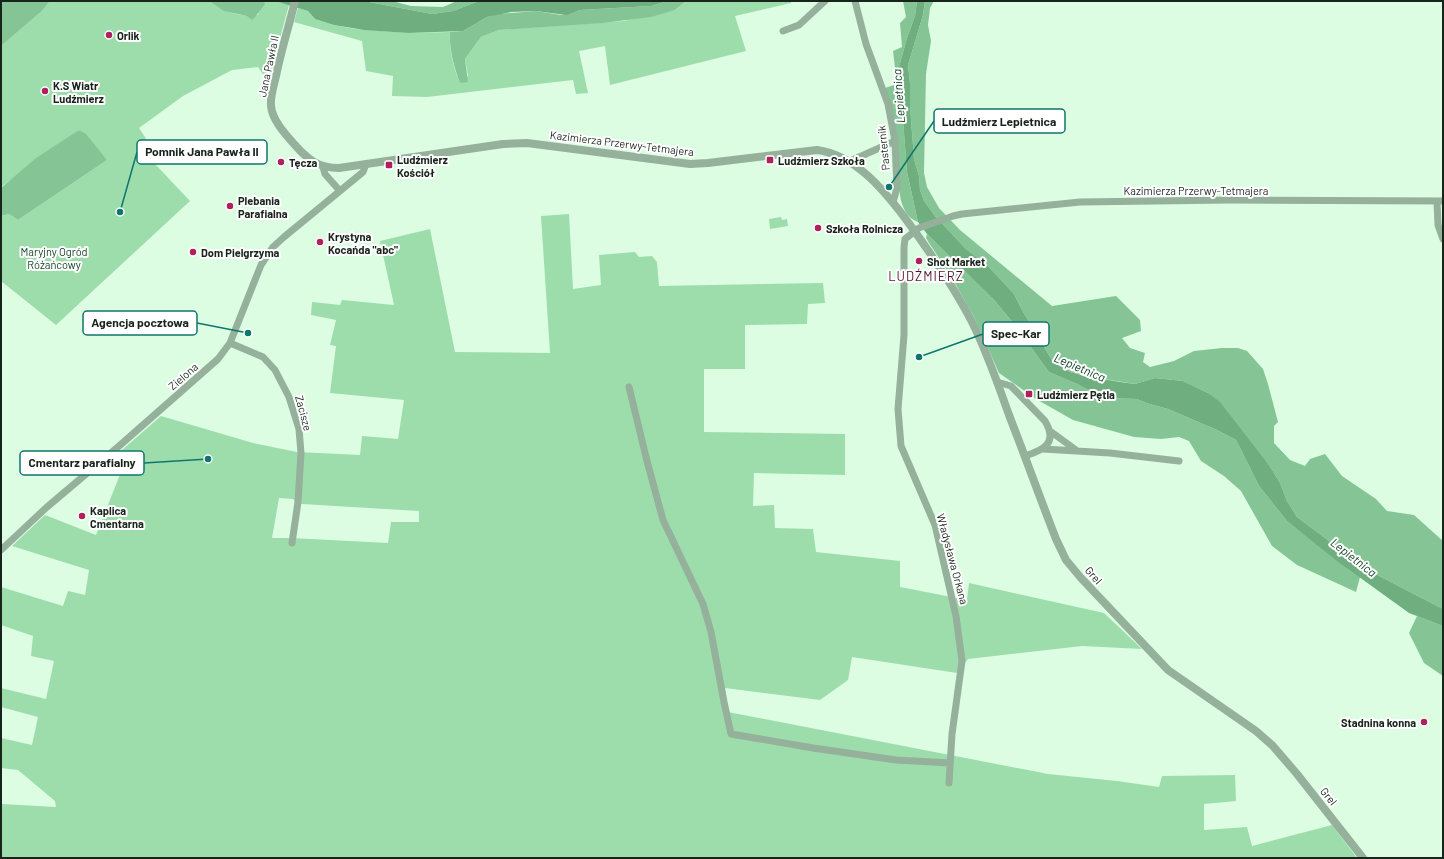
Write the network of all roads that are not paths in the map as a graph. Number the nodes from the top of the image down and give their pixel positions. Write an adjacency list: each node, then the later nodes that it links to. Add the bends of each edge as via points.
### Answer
1 (295, 1): 8 (street, Jana Pawła II, via 271,106 281,128 302,154)
2 (825, 1): 4 (street, via 799,25)
3 (854, 1): 5 (street, Pasternik, via 866,44 888,104)
4 (783, 31)
5 (895, 141): 6 (street); 11 (street, Pasternik, via 897,188)
6 (848, 162): 7 (street, Kazimierza Przerwy-Tetmajera, via 828,152 813,150 690,164 527,143 503,144); 11 (street, Kazimierza Przerwy-Tetmajera, via 877,184)
7 (366, 164): 8 (street, Jana Pawła II, via 339,168); 9 (street, Zielona, via 363,172)
8 (323, 167): 9 (street, via 325,174)
9 (340, 190): 14 (street, Zielona, via 284,237 266,256)
10 (1440, 201): 12 (street, Kazimierza Przerwy-Tetmajera, via 1080,202 962,214); 13 (street, via 1438,225)
11 (893, 202): 12 (street, Kazimierza Przerwy-Tetmajera)
12 (917, 230): 15 (street, Grel, via 958,296 983,345); 24 (street, Władysława Orkana, via 904,242 904,335 898,409 901,446 935,525 956,616 962,661)
13 (1443, 239)
14 (230, 343): 22 (street, Zacisze, via 263,357 275,370 289,396 299,429 301,453); 23 (street, Zielona, via 218,359 195,381 47,507)
15 (997, 382): 17 (street, via 1011,386 1045,421); 20 (street, Grel)
16 (629, 387): 24 (street, via 663,520 703,604 731,734 896,760)
17 (1050, 431): 18 (street, via 1049,442); 19 (street)
18 (1043, 449): 19 (street); 20 (street)
19 (1076, 450): 21 (street)
20 (1025, 456): 26 (street, Grel, via 1056,539 1066,560 1081,578 1168,670 1256,731 1273,746)
21 (1179, 461)
22 (292, 543)
23 (1, 550)
24 (950, 763): 25 (street, Władysława Orkana)
25 (949, 783)
26 (1363, 858)

